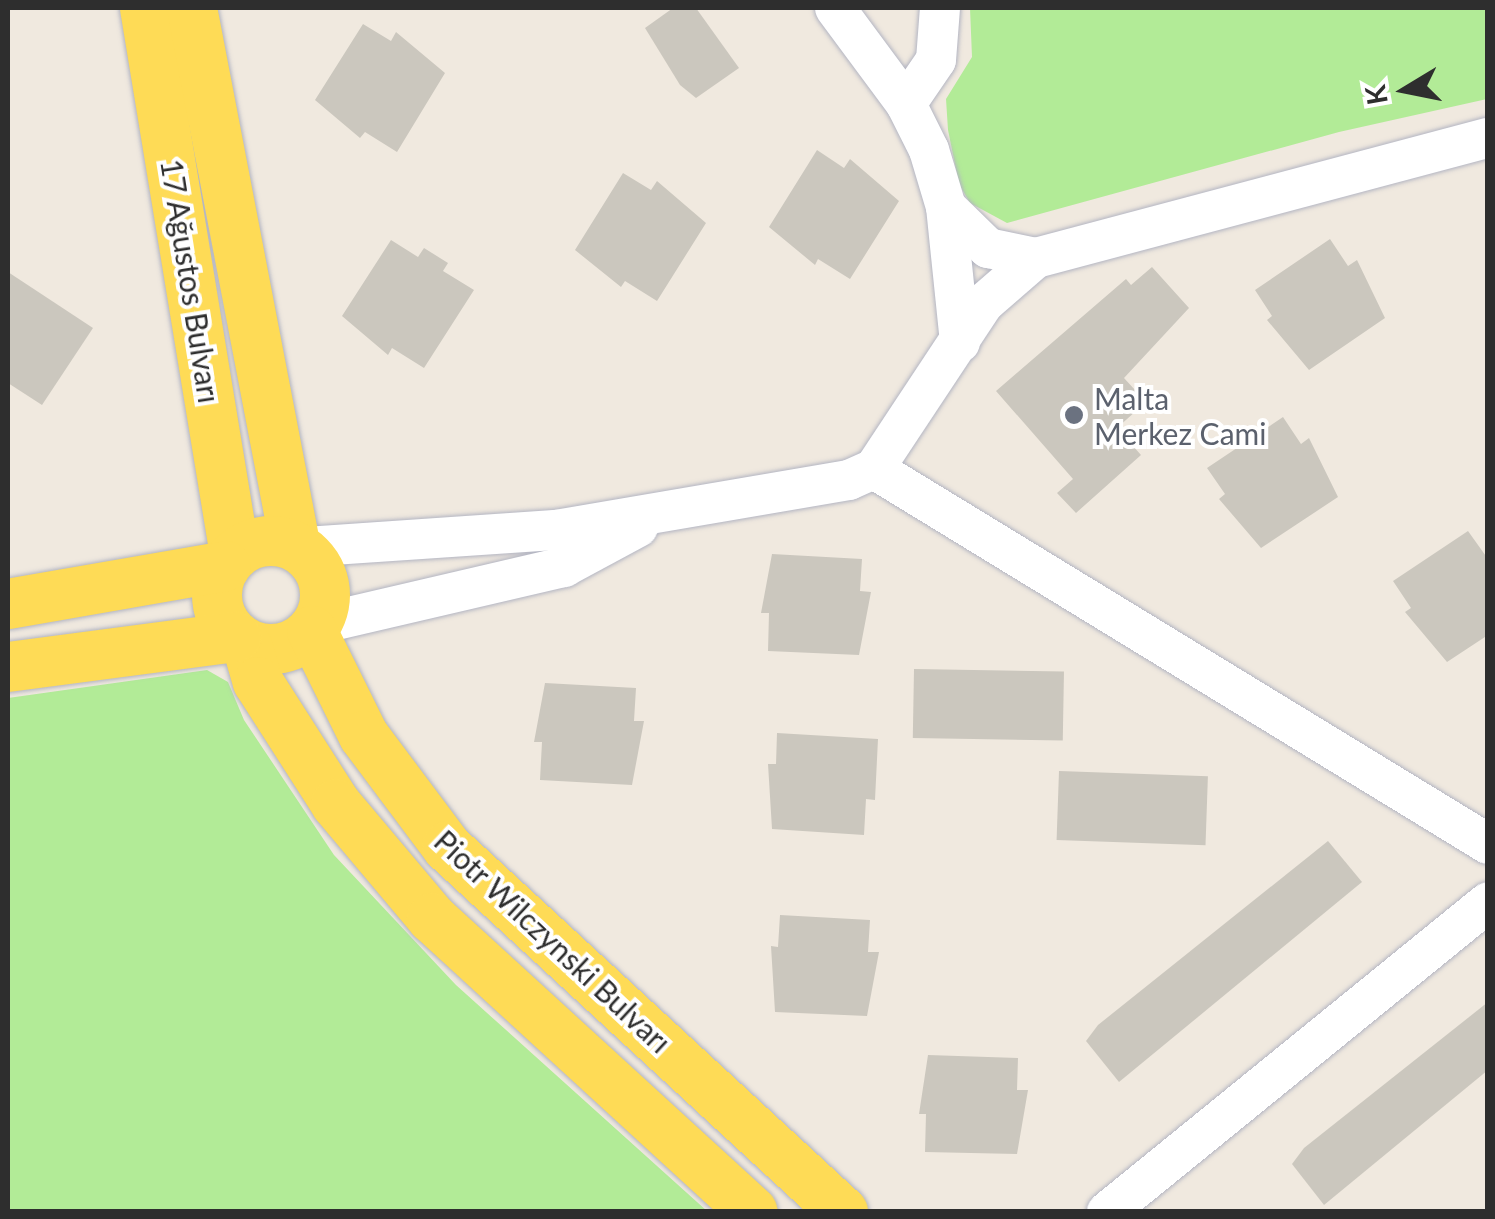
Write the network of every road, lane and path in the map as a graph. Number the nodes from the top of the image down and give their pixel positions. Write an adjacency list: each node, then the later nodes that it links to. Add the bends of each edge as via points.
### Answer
1 (145, 8): 13 (main road, 17 Ağustos Bulvarı)
2 (192, 8): 12 (main road, 17 Ağustos Bulvarı)
3 (836, 8): 5 (street)
4 (940, 8): 5 (street, via 936,60)
5 (906, 104): 7 (street)
6 (1488, 138): 8 (street)
7 (946, 207): 8 (street, via 988,248); 9 (street)
8 (1036, 258): 9 (street, via 1001,282)
9 (960, 342): 10 (street)
10 (874, 469): 11 (street, via 824,488); 18 (street)
11 (656, 516): 12 (street); 15 (street, via 564,568)
12 (299, 546): 13 (main road, via 268,540); 15 (main road, Piotr Wilczynski Bulvarı, via 324,599)
13 (230, 561): 14 (main road); 16 (main road, Piotr Wilczynski Bulvarı, via 220,601)
14 (8, 604)
15 (315, 628): 16 (main road, via 283,648); 21 (main road, Piotr Wilczynski Bulvarı, via 364,736 448,846)
16 (242, 643): 17 (main road); 20 (main road, Piotr Wilczynski Bulvarı, via 258,682 336,804 432,918)
17 (8, 667)
18 (1488, 844)
19 (1488, 902): 22 (street)
20 (753, 1212)
21 (843, 1212)
22 (1107, 1212)

